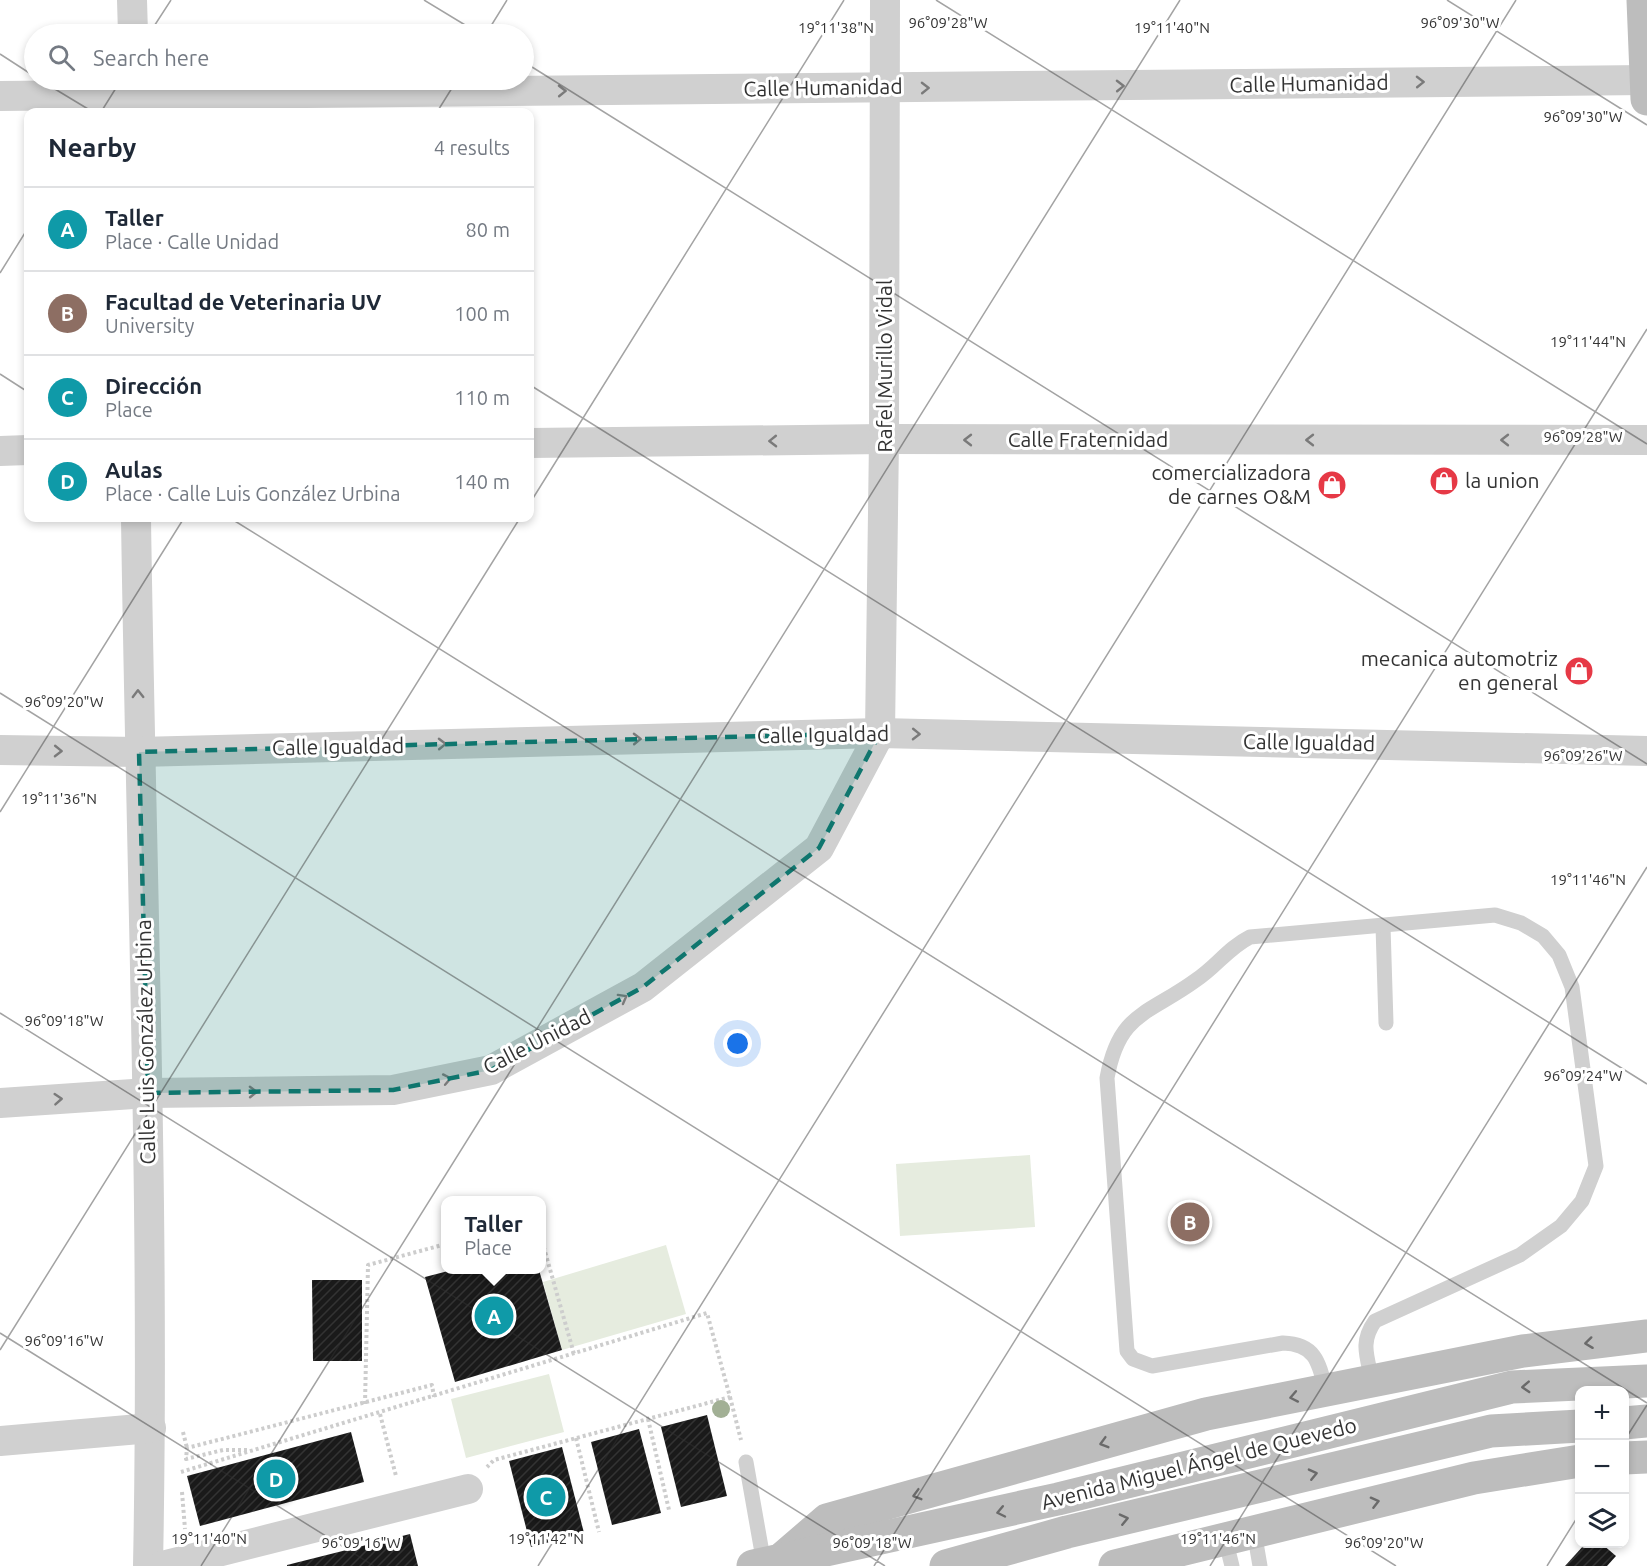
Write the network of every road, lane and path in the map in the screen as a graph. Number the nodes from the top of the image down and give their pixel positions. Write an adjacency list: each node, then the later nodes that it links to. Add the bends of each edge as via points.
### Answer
1 (132, 0): 4 (street)
2 (885, 0): 5 (street, Rafel Murillo Vidal)
3 (1643, 0): 6 (main road)
4 (133, 24)
5 (886, 88): 6 (street, Calle Humanidad, one-way to 6); 8 (street, Calle Humanidad, one-way to 5); 9 (street, Rafel Murillo Vidal)
6 (1646, 90)
7 (0, 96): 8 (street, Calle Humanidad)
8 (135, 96)
9 (884, 440): 10 (street, Calle Fraternidad, one-way to 9); 11 (street, Calle Fraternidad, one-way to 11); 15 (street, Rafel Murillo Vidal)
10 (1647, 440)
11 (534, 443)
12 (24, 450): 13 (street)
13 (0, 451)
14 (136, 522): 18 (street, Calle Luis González Urbina, one-way to 14)
15 (880, 733): 17 (street, Calle Igualdad, one-way to 17); 18 (street, Calle Igualdad, one-way to 15); 21 (street, Calle Unidad, one-way to 15, via 393,1090 491,1070 643,987 819,848)
16 (0, 750): 18 (street, Calle Igualdad, one-way to 18)
17 (1647, 751)
18 (139, 752): 21 (street, Calle Luis González Urbina)
19 (1383, 926): 20 (lane); 27 (lane, via 1495,915 1521,923 1543,936 1559,955 1572,987 1596,1166 1582,1201 1561,1226 1520,1255 1376,1321 1366,1334); 29 (lane, via 1250,936 1197,980 1134,1020 1119,1036 1107,1078 1126,1351 1133,1359 1152,1366 1296,1344 1314,1356)
20 (1386, 1023)
21 (148, 1093): 22 (street, Calle Unidad, one-way to 21); 38 (street, Calle Luis González Urbina)
22 (0, 1103)
23 (441, 1245): 32 (path, via 368,1265)
24 (546, 1255): 26 (path)
25 (1647, 1336): 27 (main road, one-way to 27, via 1523,1351)
26 (574, 1354): 30 (path); 31 (path, via 707,1313)
27 (1372, 1380): 29 (main road)
28 (1647, 1381): 52 (main road, Avenida Miguel Ángel de Quevedo, one-way to 52, via 1512,1387 1058,1499)
29 (1326, 1391): 52 (main road, one-way to 52, via 1206,1414 827,1520)
30 (434, 1397): 32 (path, via 432,1385); 33 (path)
31 (730, 1397): 34 (path); 44 (path)
32 (364, 1404): 41 (path, via 187,1448 186,1459 223,1450)
33 (380, 1413): 41 (path); 47 (path)
34 (648, 1419): 39 (path); 48 (path)
35 (1647, 1421): 36 (main road)
36 (1629, 1423)
37 (1575, 1426): 54 (main road, Avenida Miguel Ángel de Quevedo, one-way to 37, via 1067,1532 1491,1431)
38 (151, 1428): 40 (street); 53 (street, Calle Luis González Urbina)
39 (576, 1438): 46 (path, via 494,1460); 49 (path)
40 (0, 1441)
41 (254, 1450): 51 (path, via 181,1470)
42 (1647, 1457): 43 (main road)
43 (1629, 1458)
44 (746, 1462): 52 (lane)
45 (1575, 1462): 50 (main road, one-way to 45, via 1474,1478)
46 (468, 1489): 47 (street)
47 (404, 1506): 51 (street)
48 (669, 1510)
49 (599, 1532)
50 (1237, 1545): 55 (main road); 56 (lane)
51 (174, 1563)
52 (766, 1563)
53 (148, 1566)
54 (946, 1566)
55 (1115, 1566)
56 (1260, 1566)

